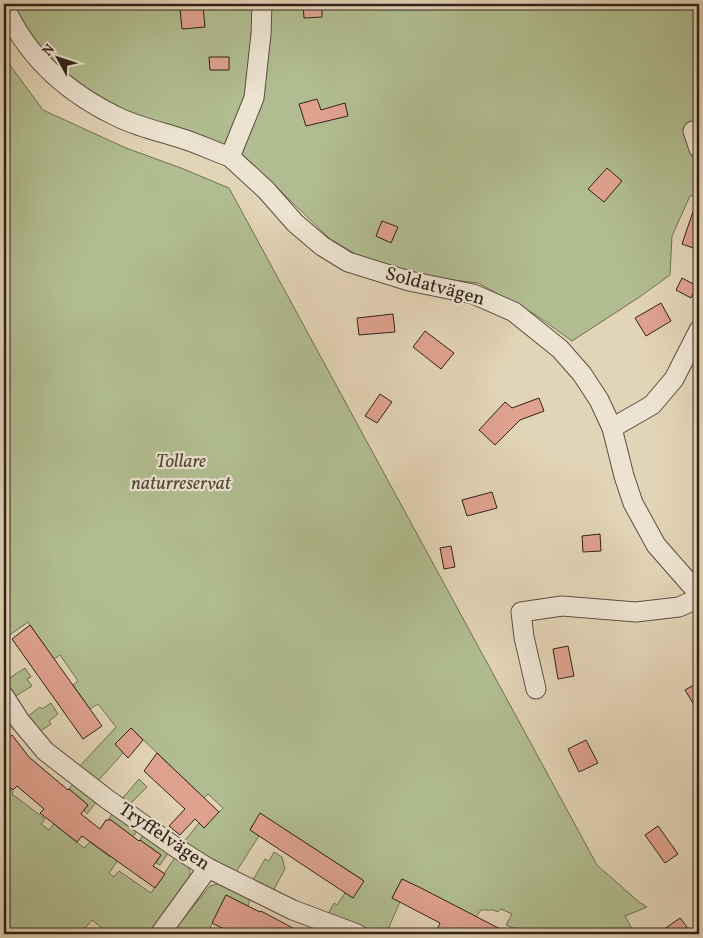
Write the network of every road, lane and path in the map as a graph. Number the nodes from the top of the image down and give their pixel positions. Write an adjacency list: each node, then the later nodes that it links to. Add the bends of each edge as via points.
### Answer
1 (262, 4): 5 (street, via 254,98)
2 (4, 5): 5 (street, Soldatvägen, via 38,60 79,96 124,120)
3 (693, 131): 4 (street)
4 (699, 149)
5 (230, 157): 7 (street, Soldatvägen, via 266,190 294,223 348,262 409,281 473,294 514,312 560,349 582,374)
6 (699, 330): 7 (street, via 674,379 652,406)
7 (612, 428): 8 (street, Soldatvägen, via 633,503 656,545)
8 (699, 594)
9 (699, 598): 10 (street, via 679,607 636,612 562,606 521,612)
10 (536, 689)
11 (4, 696): 12 (street, Tryffelvägen, via 45,752)
12 (208, 868): 13 (street); 14 (street, Tryffelvägen, via 293,910)
13 (160, 934)
14 (357, 934)

